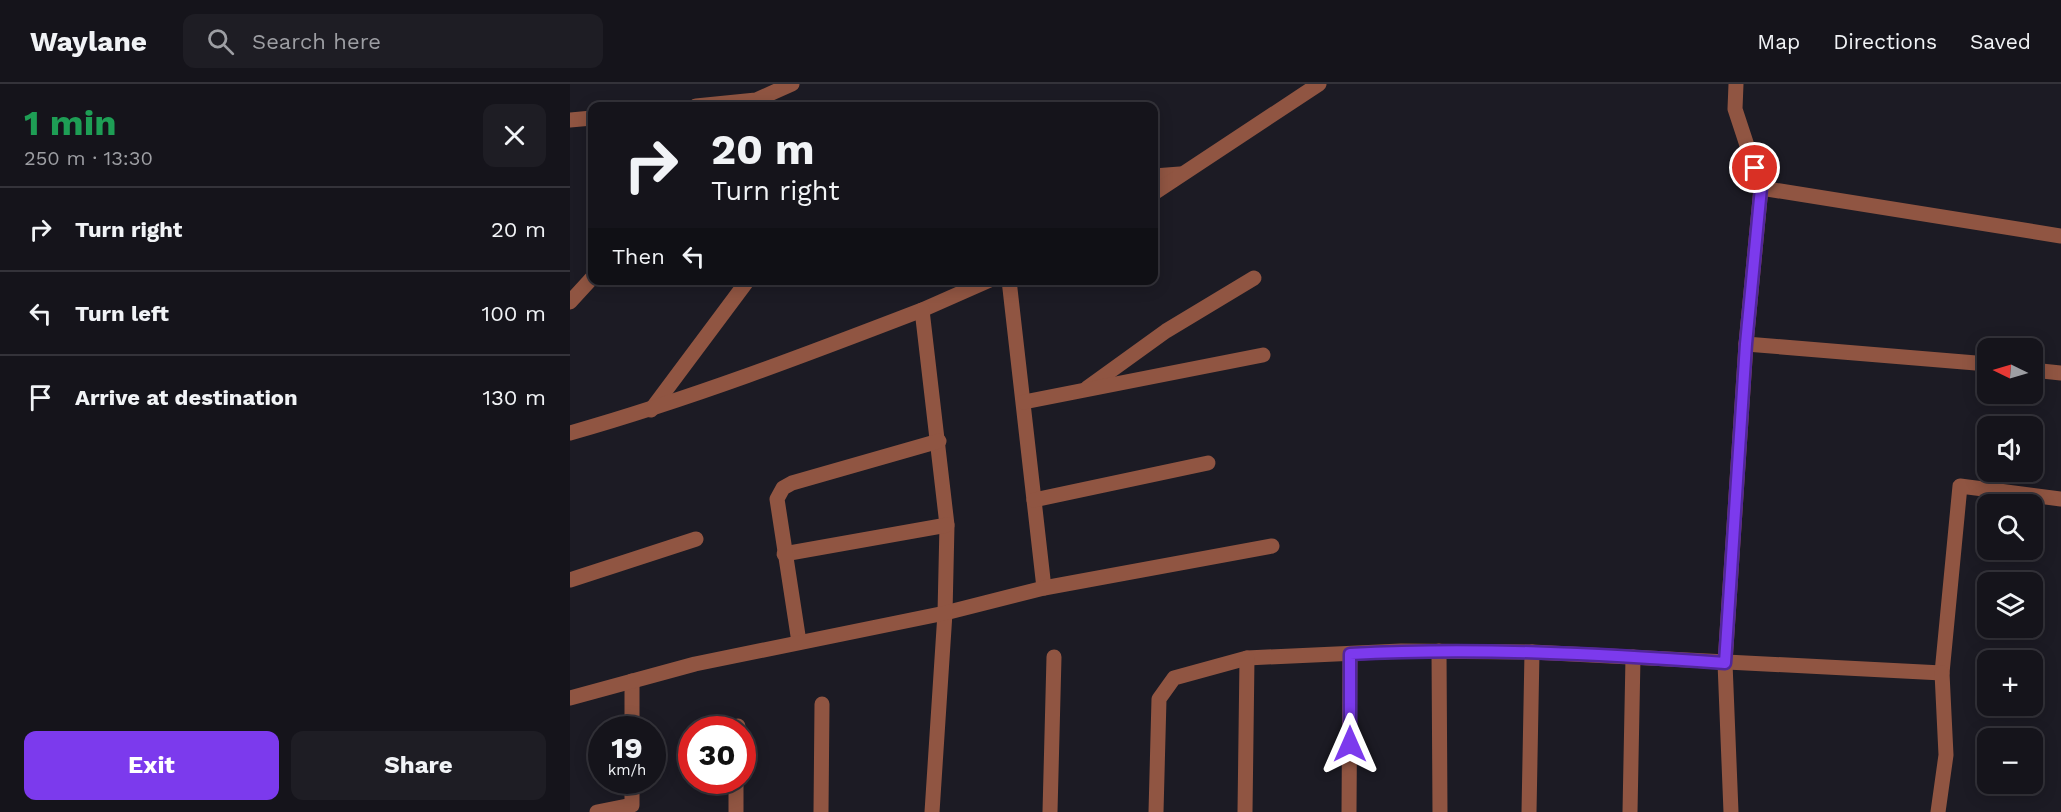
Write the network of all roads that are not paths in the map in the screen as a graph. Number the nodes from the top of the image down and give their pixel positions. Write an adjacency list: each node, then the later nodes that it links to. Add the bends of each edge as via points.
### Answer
1 (774, 84): 5 (street)
2 (792, 84): 6 (street)
3 (1319, 84): 9 (street)
4 (1736, 84): 11 (street, via 1735,109)
5 (754, 102)
6 (755, 102)
7 (588, 118): 8 (street)
8 (570, 120)
9 (1182, 173): 10 (street); 12 (street)
10 (1158, 176)
11 (1761, 188): 13 (street); 21 (street)
12 (1158, 190)
13 (2061, 236)
14 (1254, 278): 26 (street, via 1166,331)
15 (588, 282): 19 (street)
16 (744, 285): 28 (street)
17 (979, 285): 20 (street)
18 (1010, 285): 27 (street)
19 (570, 302)
20 (922, 310): 28 (street, via 760,373); 30 (street)
21 (1746, 344): 23 (street); 48 (street)
22 (1263, 355): 26 (street)
23 (1977, 363)
24 (2043, 371): 25 (street)
25 (2061, 373)
26 (1084, 390): 27 (street)
27 (1024, 402): 33 (street)
28 (651, 410): 29 (street)
29 (570, 434)
30 (939, 441): 34 (street); 37 (street, via 783,488 777,499)
31 (1208, 463): 33 (street)
32 (2061, 499): 49 (street, via 1960,486)
33 (1034, 500): 39 (street)
34 (947, 525): 37 (street); 40 (street)
35 (696, 539): 38 (street)
36 (1272, 546): 39 (street)
37 (784, 554): 41 (street)
38 (570, 580)
39 (1044, 588): 40 (street)
40 (945, 613): 41 (street); 59 (street)
41 (799, 642): 50 (street)
42 (1439, 651): 43 (street); 44 (street); 64 (street)
43 (1532, 652): 46 (street); 65 (street)
44 (1350, 654): 47 (street); 63 (street)
45 (1054, 657): 60 (street)
46 (1633, 657): 48 (street); 66 (street)
47 (1247, 658): 61 (street, via 1174,678 1159,699); 62 (street)
48 (1725, 663): 49 (street); 67 (street)
49 (1942, 673): 68 (street, via 1946,754)
50 (632, 681): 51 (street); 53 (street)
51 (570, 698)
52 (822, 704): 58 (street)
53 (632, 716)
54 (736, 794): 57 (street)
55 (632, 808): 56 (street)
56 (597, 812)
57 (736, 812)
58 (821, 812)
59 (932, 812)
60 (1050, 812)
61 (1155, 812)
62 (1245, 812)
63 (1349, 812)
64 (1440, 812)
65 (1529, 812)
66 (1630, 812)
67 (1731, 812)
68 (1938, 812)

